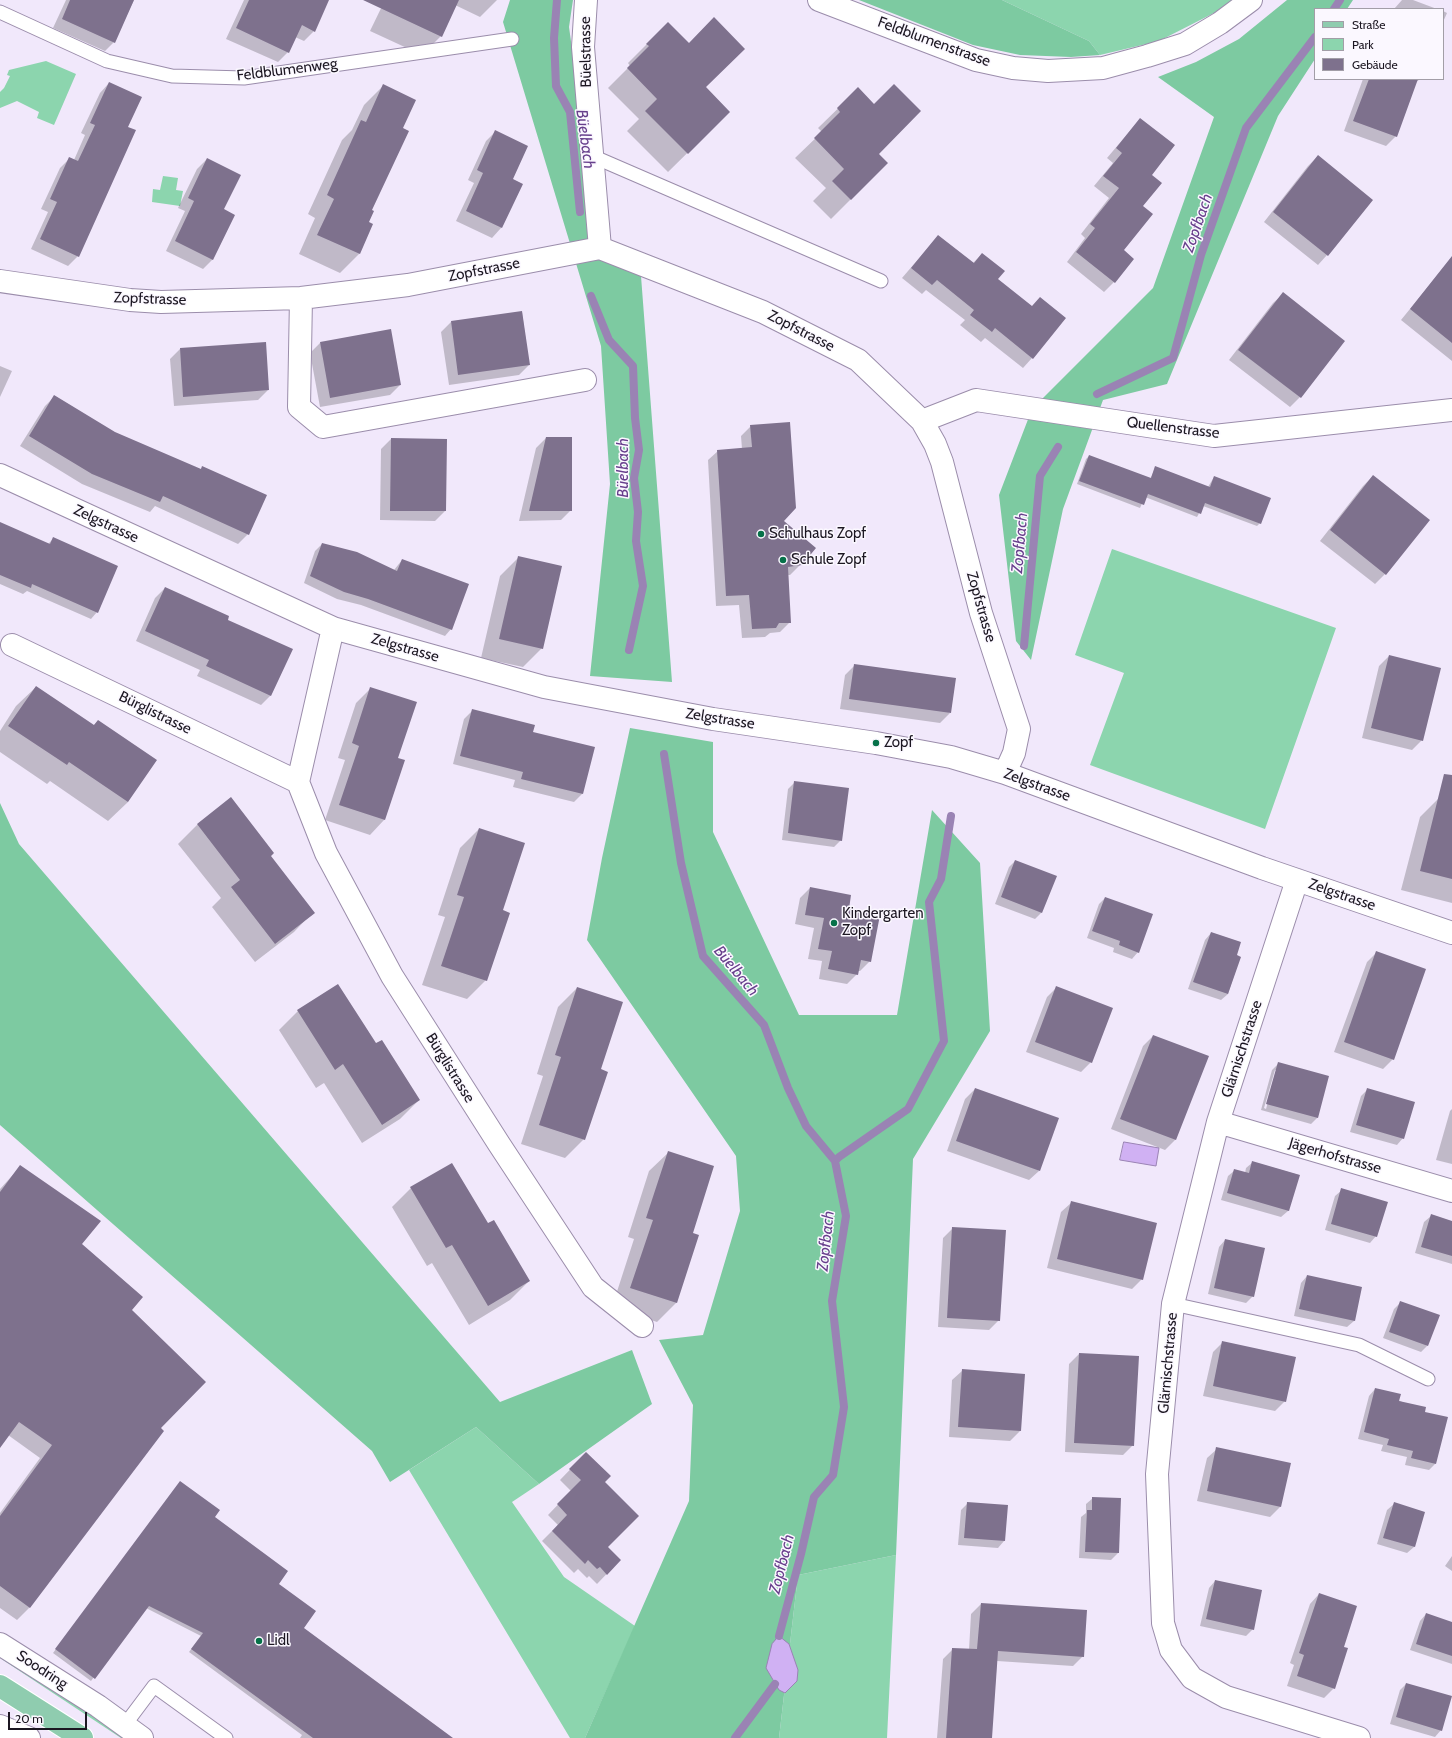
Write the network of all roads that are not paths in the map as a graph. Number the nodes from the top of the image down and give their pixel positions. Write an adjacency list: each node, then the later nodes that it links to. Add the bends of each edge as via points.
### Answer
1 (586, 0): 6 (street, Büelstrasse, via 583,47)
2 (819, 0): 3 (street, Feldblumenstrasse, via 976,60 1013,68 1048,71 1103,68 1185,44)
3 (1251, 0)
4 (0, 12): 5 (lane, Feldblumenweg, via 107,61 172,76 244,78)
5 (512, 39)
6 (592, 156): 7 (street, Büelstrasse); 9 (lane)
7 (600, 248): 10 (street, Zopfstrasse, via 408,285); 13 (street, Zopfstrasse, via 763,312 858,360)
8 (0, 281): 10 (street, Zopfstrasse, via 145,301)
9 (881, 281)
10 (301, 298): 11 (street, via 299,407 323,427)
11 (585, 380)
12 (1452, 410): 13 (street, Quellenstrasse, via 1214,436 976,400)
13 (922, 420): 17 (street, Zopfstrasse, via 942,462 981,613 1019,730 1014,753)
14 (0, 475): 15 (street, Zelgstrasse)
15 (333, 628): 17 (street, Zelgstrasse, via 544,687 713,719 876,743 951,758); 18 (street)
16 (12, 645): 18 (street, Bürglistrasse)
17 (1004, 773): 19 (street, Zelgstrasse)
18 (298, 782): 24 (street, Bürglistrasse, via 326,853 409,1003 593,1288)
19 (1297, 880): 20 (street, Zelgstrasse); 21 (street, Glärnischstrasse)
20 (1452, 933)
21 (1218, 1122): 22 (street, Jägerhofstrasse); 23 (street, Glärnischstrasse)
22 (1452, 1191)
23 (1173, 1304): 25 (lane, via 1360,1345); 34 (street, Glärnischstrasse, via 1157,1474 1163,1623 1171,1650 1192,1678 1226,1697)
24 (642, 1326)
25 (1428, 1380)
26 (0, 1644): 29 (street, Soodring, via 98,1706)
27 (0, 1686): 31 (main road)
28 (0, 1726): 30 (street)
29 (124, 1726): 32 (street, Soodring); 33 (lane, via 154,1686)
30 (29, 1738)
31 (82, 1738)
32 (142, 1738)
33 (226, 1738)
34 (1360, 1738)

